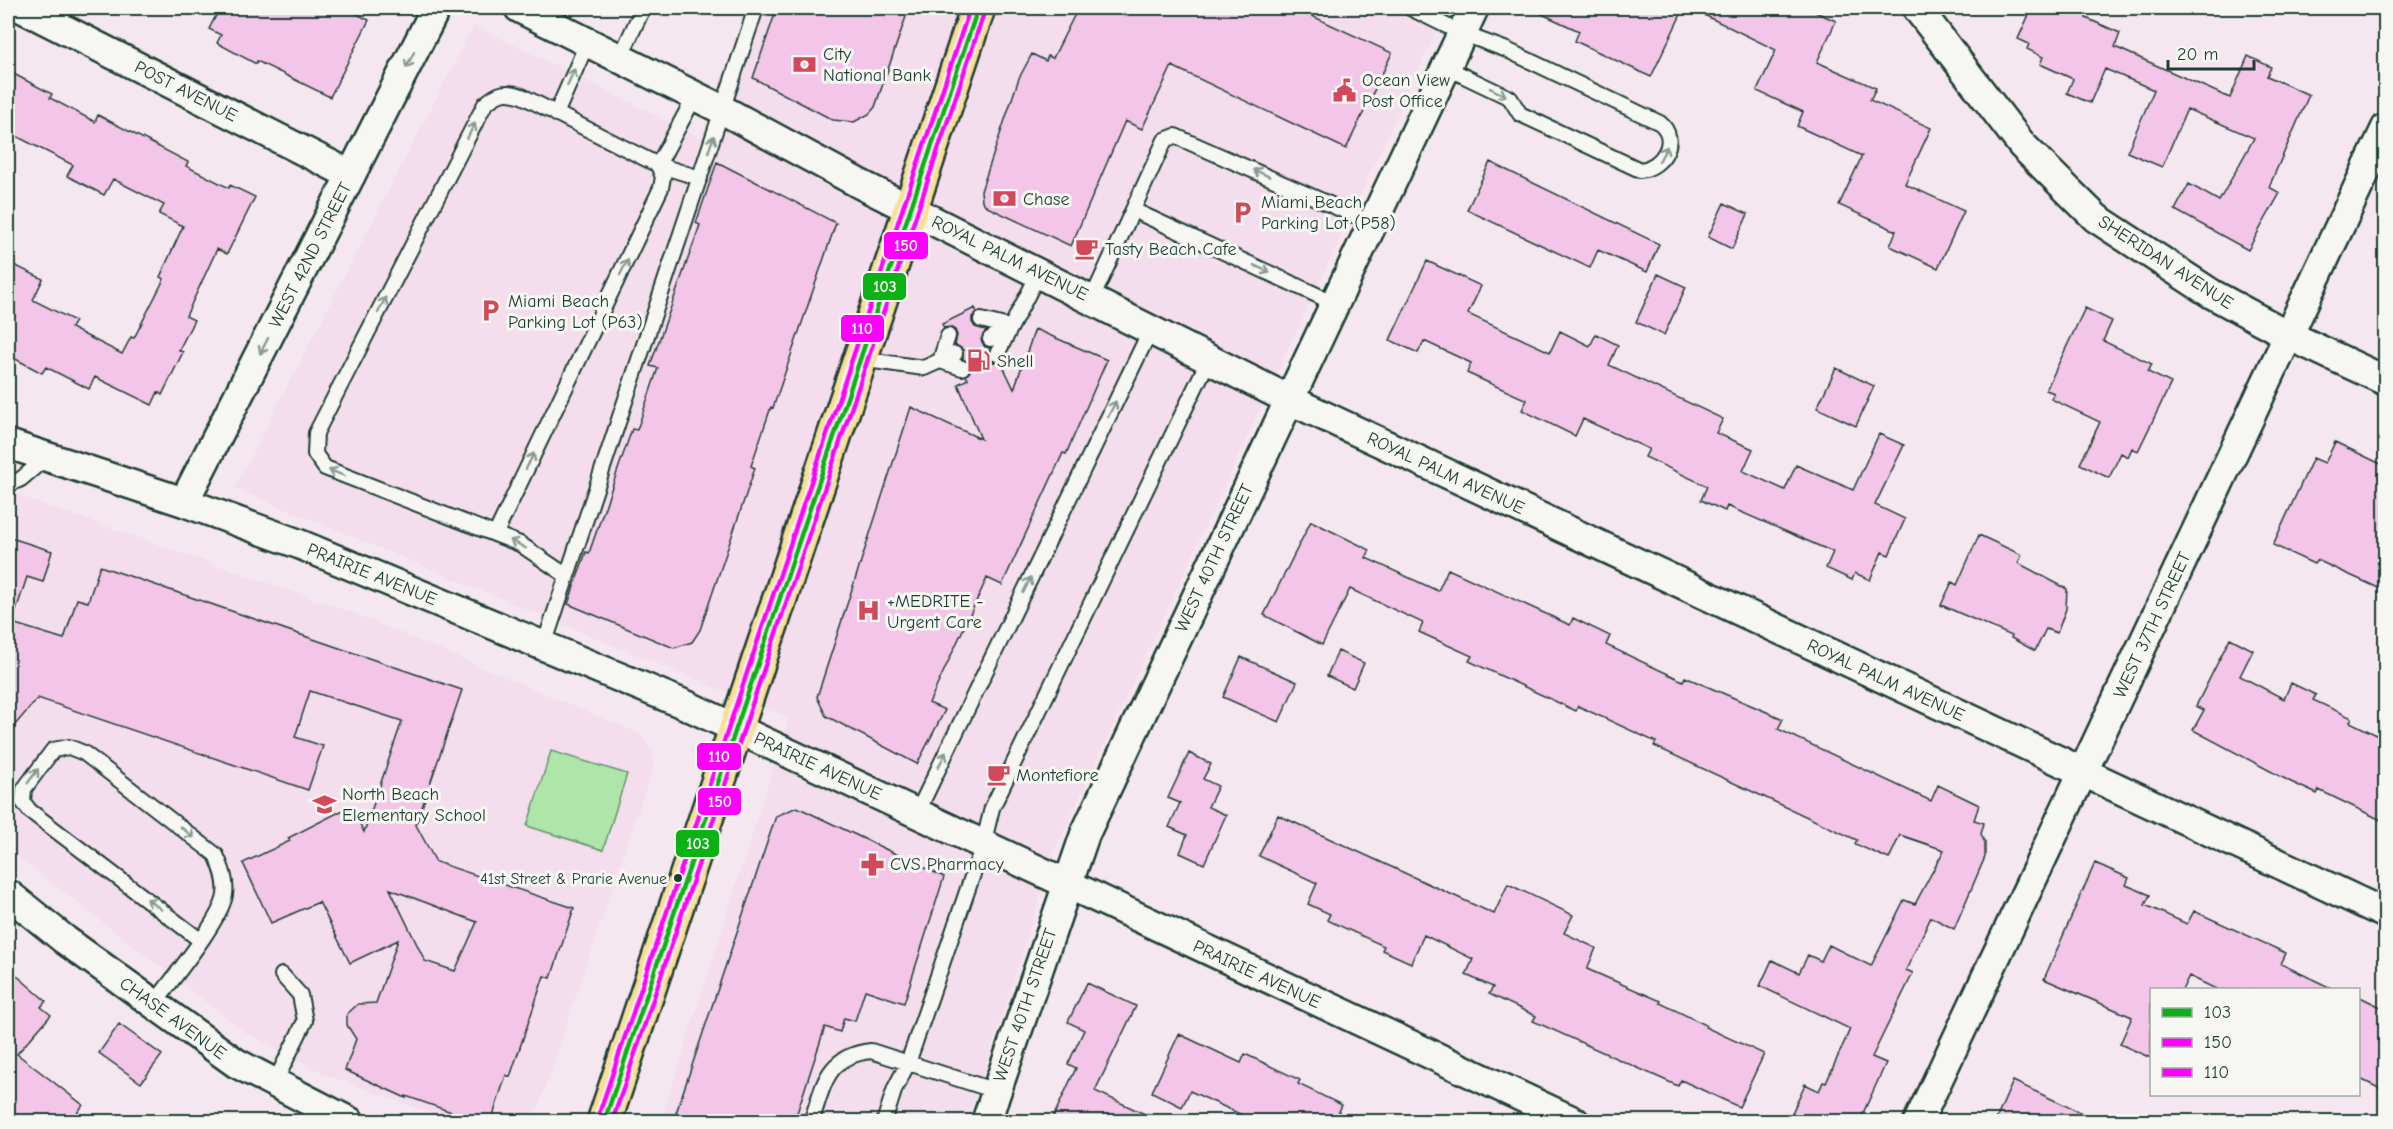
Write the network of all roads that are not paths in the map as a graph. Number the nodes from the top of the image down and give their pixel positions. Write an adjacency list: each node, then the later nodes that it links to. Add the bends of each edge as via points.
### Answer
1 (22, 8): 19 (street, POST AVENUE)
2 (436, 8): 19 (street, WEST 42ND STREET, one-way to 19)
3 (519, 8): 11 (street, ROYAL PALM AVENUE)
4 (643, 8): 12 (lane)
5 (756, 8): 15 (lane)
6 (978, 8): 21 (main road)
7 (1410, 8): 10 (lane)
8 (1474, 8): 10 (street, WEST 40TH STREET)
9 (1917, 8): 30 (street, SHERIDAN AVENUE, via 2022,144 2096,218 2212,294)
10 (1461, 33): 13 (street, WEST 40TH STREET); 13 (lane, one-way to 10, via 1510,98 1520,114 1640,170 1651,169 1667,147 1668,129 1660,123 1507,50)
11 (588, 41): 12 (street, ROYAL PALM AVENUE); 16 (lane, one-way to 11)
12 (620, 58): 14 (street, ROYAL PALM AVENUE)
13 (1445, 67): 23 (street, WEST 40TH STREET)
14 (695, 96): 15 (street, ROYAL PALM AVENUE); 18 (lane)
15 (723, 110): 20 (lane, one-way to 15); 21 (street, ROYAL PALM AVENUE)
16 (556, 114): 18 (lane); 45 (lane, one-way to 16, via 326,468 315,454 316,433 485,104 498,93 510,92)
17 (2385, 128): 30 (street, WEST 37TH STREET)
18 (658, 165): 20 (lane); 45 (lane, one-way to 18, via 661,188 663,177)
19 (351, 175): 44 (street, WEST 42ND STREET, one-way to 44)
20 (700, 178): 46 (lane)
21 (910, 208): 24 (street, ROYAL PALM AVENUE); 35 (main road)
22 (1132, 210): 23 (lane, one-way to 22, via 1175,136 1165,140); 25 (lane); 26 (lane, one-way to 26)
23 (1372, 223): 26 (street, WEST 40TH STREET)
24 (1039, 273): 25 (street, ROYAL PALM AVENUE); 28 (lane)
25 (1092, 299): 29 (street, ROYAL PALM AVENUE)
26 (1334, 303): 40 (street, WEST 40TH STREET)
27 (981, 320): 28 (lane)
28 (1009, 327): 32 (lane); 34 (lane)
29 (1151, 329): 36 (street, ROYAL PALM AVENUE); 50 (lane, one-way to 29)
30 (2288, 335): 39 (street, SHERIDAN AVENUE); 49 (street, WEST 37TH STREET)
31 (948, 336): 37 (lane)
32 (990, 339)
33 (956, 354): 37 (lane)
34 (997, 354)
35 (860, 359): 37 (lane, via 924,368); 48 (main road)
36 (1209, 359): 40 (street, ROYAL PALM AVENUE); 51 (lane, via 992,808)
37 (940, 361): 38 (lane)
38 (962, 368)
39 (2385, 381)
40 (1288, 399): 49 (street, ROYAL PALM AVENUE); 52 (street, WEST 40TH STREET, via 1085,834)
41 (8, 444): 42 (street, PRAIRIE AVENUE)
42 (46, 458): 43 (lane); 44 (street, PRAIRIE AVENUE)
43 (8, 485)
44 (184, 502): 47 (street, PRAIRIE AVENUE, via 369,572)
45 (495, 533): 46 (lane, one-way to 45, via 520,544)
46 (567, 576): 47 (lane)
47 (544, 645): 48 (street, PRAIRIE AVENUE)
48 (737, 727): 50 (street, PRAIRIE AVENUE); 62 (main road)
49 (2083, 773): 54 (street, ROYAL PALM AVENUE); 67 (street, WEST 37TH STREET)
50 (917, 813): 51 (street, PRAIRIE AVENUE)
51 (982, 845): 52 (street, PRAIRIE AVENUE); 58 (lane)
52 (1067, 884): 60 (street, WEST 40TH STREET); 66 (street, PRAIRIE AVENUE)
53 (8, 894): 57 (street, CHASE AVENUE)
54 (2385, 914)
55 (200, 940): 55 (lane, one-way to 55, via 23,802 24,789 53,750 69,747 84,753 216,855 224,874 225,896); 57 (lane)
56 (282, 975): 59 (lane, via 300,995 305,1021)
57 (154, 1004): 59 (street, CHASE AVENUE, via 236,1063)
58 (908, 1063): 60 (lane); 63 (lane, via 871,1051 842,1060 828,1073); 64 (lane)
59 (274, 1084): 61 (street, CHASE AVENUE)
60 (996, 1091): 65 (street, WEST 40TH STREET)
61 (350, 1122)
62 (604, 1122)
63 (811, 1122)
64 (884, 1122)
65 (986, 1122)
66 (1575, 1122)
67 (1918, 1122)

